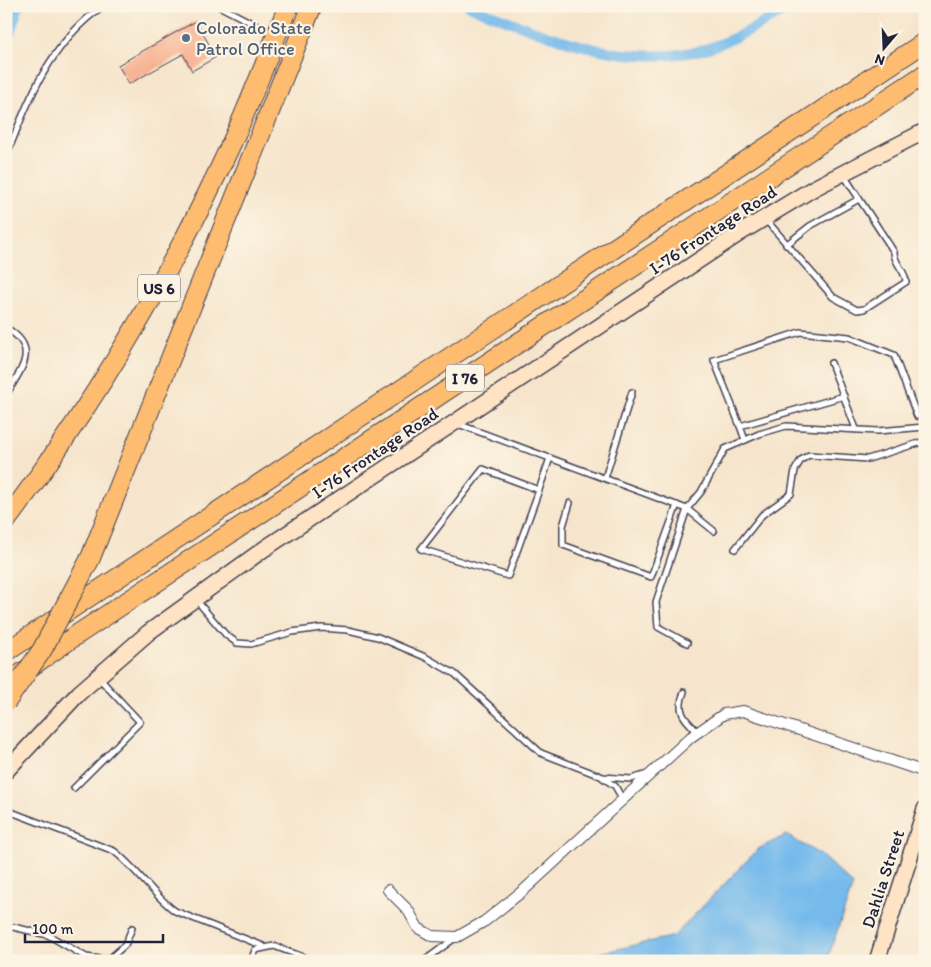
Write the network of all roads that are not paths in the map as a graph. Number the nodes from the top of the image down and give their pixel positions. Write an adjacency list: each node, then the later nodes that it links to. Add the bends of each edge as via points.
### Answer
1 (103, 6): 10 (lane, via 76,29 48,63 29,99)
2 (218, 6): 5 (lane)
3 (288, 6): 5 (highway, US 6)
4 (312, 6): 7 (highway, US 6)
5 (276, 36): 7 (highway); 33 (highway, US 6, via 234,138 157,292 106,379)
6 (925, 42): 38 (highway, I 76)
7 (296, 45): 42 (highway, US 6, bridge, via 90,559 42,650)
8 (925, 74): 40 (highway, I 76)
9 (925, 131): 11 (street, I-76 Frontage Road)
10 (6, 157)
11 (842, 174): 12 (lane); 13 (street, I-76 Frontage Road)
12 (859, 199): 14 (lane, via 810,226); 14 (lane, via 894,252 894,258 906,277 906,282 864,309 857,310 832,298)
13 (764, 218): 14 (lane); 21 (street, I-76 Frontage Road)
14 (786, 245)
15 (6, 328): 18 (lane, via 18,334 26,345 23,367)
16 (832, 363): 19 (lane)
17 (632, 392): 28 (lane)
18 (6, 395)
19 (844, 396): 22 (lane); 24 (lane)
20 (917, 416): 22 (lane, via 894,355 848,337 800,332 714,360)
21 (455, 422): 27 (lane); 36 (street, I-76 Frontage Road)
22 (740, 426): 25 (lane)
23 (925, 427): 24 (lane, via 878,431)
24 (856, 429): 25 (lane, via 786,426)
25 (745, 440): 32 (lane, via 725,449 701,492)
26 (925, 441): 35 (lane, via 868,459 809,455 795,470 791,494 762,515)
27 (550, 458): 28 (lane); 29 (lane)
28 (605, 478): 31 (lane)
29 (539, 490): 29 (lane, via 483,470 421,548 508,576)
30 (570, 503): 31 (lane, via 563,526 563,546 651,577)
31 (677, 505): 32 (lane)
32 (687, 509): 34 (lane); 37 (lane, via 656,602 658,627)
33 (6, 521)
34 (714, 531)
35 (735, 549)
36 (196, 598): 39 (street, I-76 Frontage Road, via 148,632); 47 (lane, via 226,635 237,643 251,644 292,632 330,629 378,637 425,656 455,674 541,753)
37 (687, 643)
38 (6, 652)
39 (98, 676): 44 (street, I-76 Frontage Road); 48 (lane, via 140,722)
40 (6, 684)
41 (684, 692): 43 (lane, via 679,708 683,719)
42 (6, 702)
43 (698, 732): 45 (street, via 724,714 743,711); 46 (street)
44 (6, 771)
45 (925, 772)
46 (651, 774): 47 (lane, via 631,779); 49 (street)
47 (603, 777): 49 (lane)
48 (74, 788)
49 (623, 800): 55 (street, via 524,890 485,921)
50 (925, 809): 60 (street, Dahlia Street)
51 (6, 810): 56 (lane, via 114,852 128,861 151,890 175,911)
52 (388, 890): 55 (street, via 408,910 418,928 432,936)
53 (6, 927): 54 (lane, via 48,936 86,957 108,960 125,945)
54 (132, 928)
55 (457, 936): 59 (lane)
56 (263, 946): 57 (lane, via 255,950); 58 (lane, via 274,946)
57 (251, 961)
58 (314, 961)
59 (424, 961)
60 (876, 961)

